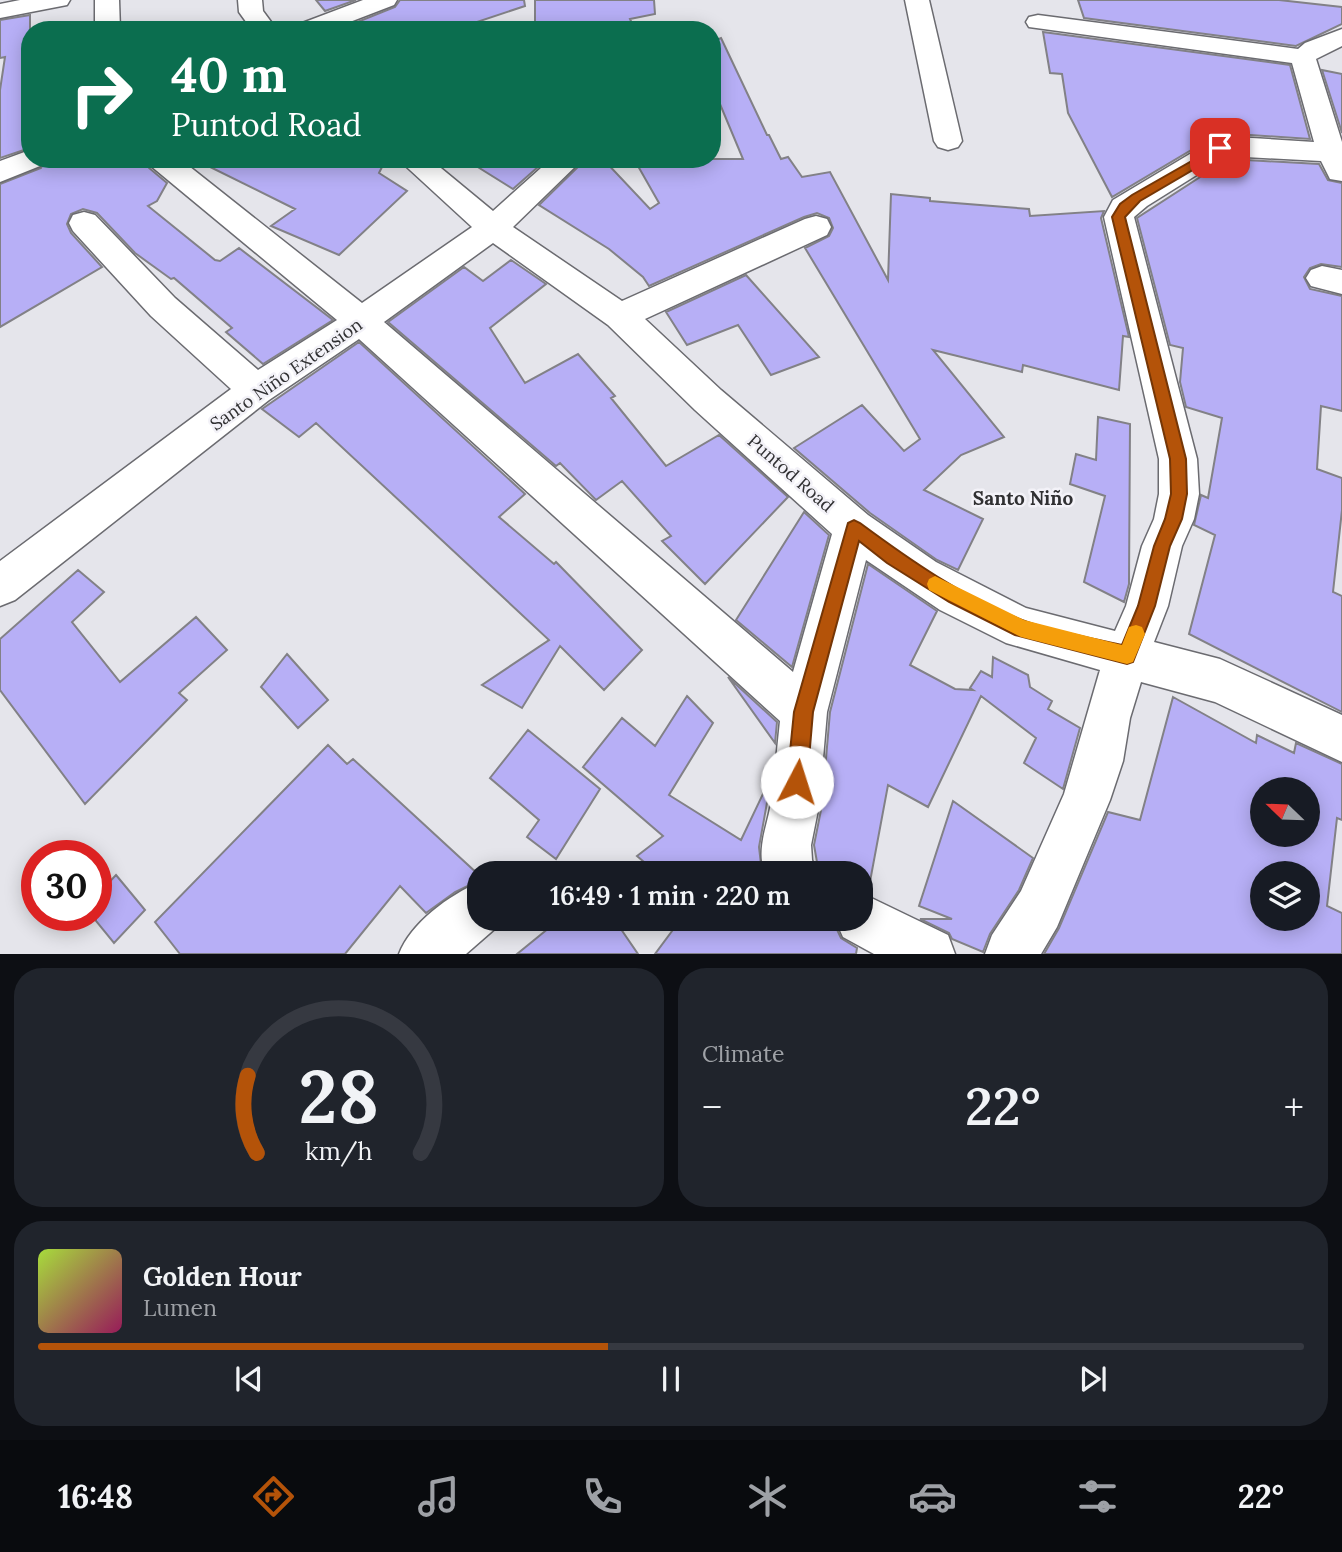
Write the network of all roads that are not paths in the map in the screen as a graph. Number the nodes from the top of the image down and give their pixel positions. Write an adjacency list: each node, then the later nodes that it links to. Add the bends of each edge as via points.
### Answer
1 (58, 0): 6 (street)
2 (107, 0): 7 (street)
3 (250, 0): 8 (street)
4 (385, 0): 9 (street)
5 (917, 0): 13 (street)
6 (0, 11)
7 (108, 21)
8 (258, 21)
9 (330, 21)
10 (1038, 22): 12 (street)
11 (1342, 37): 12 (street)
12 (1303, 57): 15 (street)
13 (948, 141)
14 (21, 163): 19 (street)
15 (1336, 164): 28 (street, via 1236,146 1220,148 1136,198 1119,217 1178,459 1179,494 1147,606)
16 (172, 168): 24 (street)
17 (423, 168): 22 (street, Puntod Road)
18 (559, 168): 22 (street, Santo Niño Extension)
19 (0, 172)
20 (84, 223): 25 (street, via 163,307)
21 (816, 227): 23 (street)
22 (493, 228): 23 (street, Puntod Road); 24 (street, Santo Niño Extension)
23 (620, 316): 26 (street, Puntod Road)
24 (361, 321): 25 (street, Santo Niño Extension); 29 (street)
25 (256, 390): 27 (street, Santo Niño Extension)
26 (854, 528): 28 (street, Puntod Road, via 943,589 1021,628); 29 (street)
27 (0, 586)
28 (1127, 655): 30 (street, Puntod Road, via 1220,681); 36 (street, via 1086,800 1039,909)
29 (804, 712): 31 (street)
30 (1342, 738)
31 (787, 861)
32 (467, 919): 34 (street)
33 (873, 925): 35 (street)
34 (425, 954)
35 (929, 954)
36 (1011, 954)

